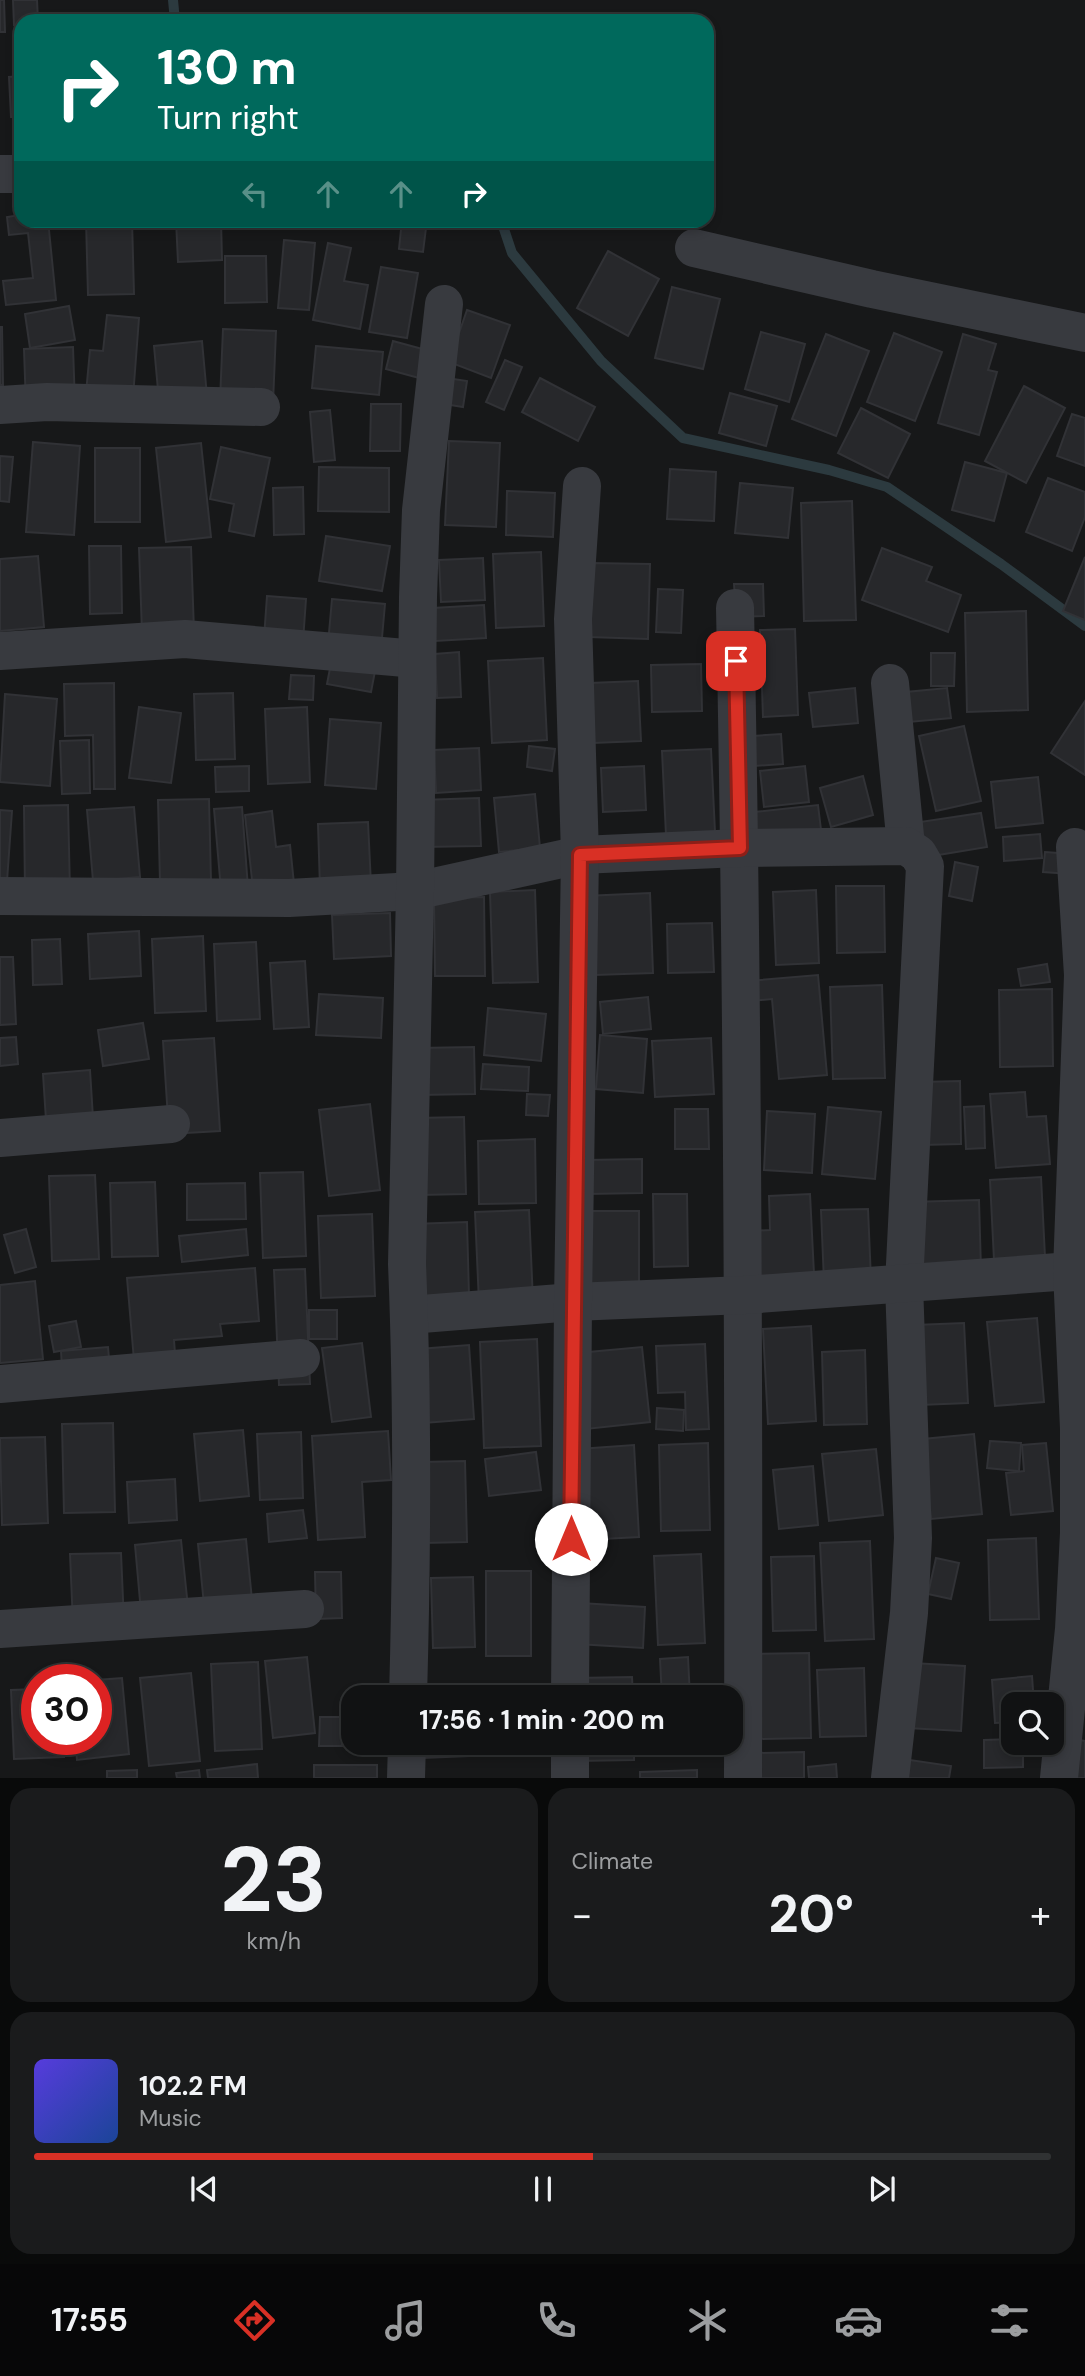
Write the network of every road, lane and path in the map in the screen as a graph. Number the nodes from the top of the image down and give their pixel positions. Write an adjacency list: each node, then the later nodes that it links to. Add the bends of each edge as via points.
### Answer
1 (694, 248): 3 (street)
2 (444, 304): 9 (street, via 421,510)
3 (1085, 333)
4 (0, 405): 5 (street)
5 (261, 407)
6 (582, 486): 14 (street, via 573,619)
7 (735, 608): 13 (street)
8 (0, 651): 9 (street, via 185,639)
9 (417, 659): 15 (street)
10 (890, 684): 11 (street)
11 (906, 846): 13 (street); 20 (street, via 925,866)
12 (1075, 847): 19 (street, via 1083,975)
13 (740, 848): 14 (street); 21 (street)
14 (580, 855): 15 (street); 22 (street)
15 (415, 891): 16 (street, via 289,898); 23 (street)
16 (0, 896)
17 (171, 1124): 18 (street)
18 (0, 1138)
19 (1078, 1271): 20 (street); 36 (street, via 1079,1533)
20 (904, 1284): 21 (street); 35 (street, via 913,1538)
21 (745, 1295): 22 (street); 34 (street)
22 (573, 1302): 23 (street); 29 (street)
23 (409, 1315): 28 (street)
24 (301, 1357): 25 (street)
25 (0, 1384)
26 (304, 1609): 27 (street)
27 (0, 1629)
28 (408, 1685)
29 (570, 1685)
30 (407, 1755): 32 (street)
31 (570, 1755): 33 (street)
32 (406, 1777)
33 (570, 1777)
34 (743, 1777)
35 (890, 1777)
36 (1059, 1777)

